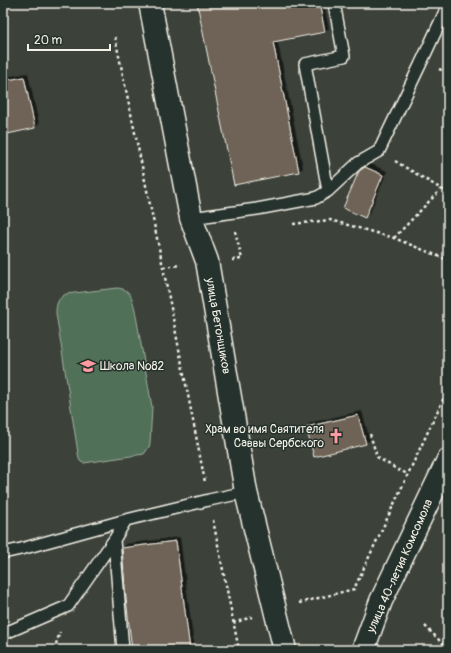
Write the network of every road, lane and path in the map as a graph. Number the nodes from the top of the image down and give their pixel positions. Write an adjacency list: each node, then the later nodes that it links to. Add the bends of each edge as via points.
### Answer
1 (150, 3): 9 (street, улица Бетонщиков)
2 (334, 3): 7 (lane, via 344,56 305,64)
3 (448, 5): 5 (lane)
4 (115, 37): 18 (path)
5 (379, 151): 6 (path); 7 (lane, via 358,163)
6 (441, 189): 8 (path); 11 (path)
7 (328, 191): 9 (lane, via 316,198)
8 (448, 193)
9 (192, 218): 17 (street, улица Бетонщиков, via 207,261)
10 (290, 225): 11 (path, via 330,220)
11 (394, 238): 12 (path)
12 (448, 260)
13 (448, 389): 16 (path)
14 (370, 434): 16 (path, via 377,457)
15 (448, 460): 30 (street, улица 40-летия Комсомола, via 381,601)
16 (408, 474): 22 (path, via 354,589)
17 (246, 492): 18 (lane); 22 (street, улица Бетонщиков)
18 (209, 500): 19 (lane); 23 (path)
19 (126, 520): 20 (lane); 21 (lane)
20 (114, 540): 25 (lane, via 68,606); 27 (lane)
21 (3, 553)
22 (275, 609): 23 (path); 29 (street, улица Бетонщиков)
23 (233, 623): 28 (path)
24 (424, 626): 26 (path)
25 (3, 634)
26 (448, 649)
27 (123, 650)
28 (239, 650)
29 (286, 650)
30 (363, 650)

